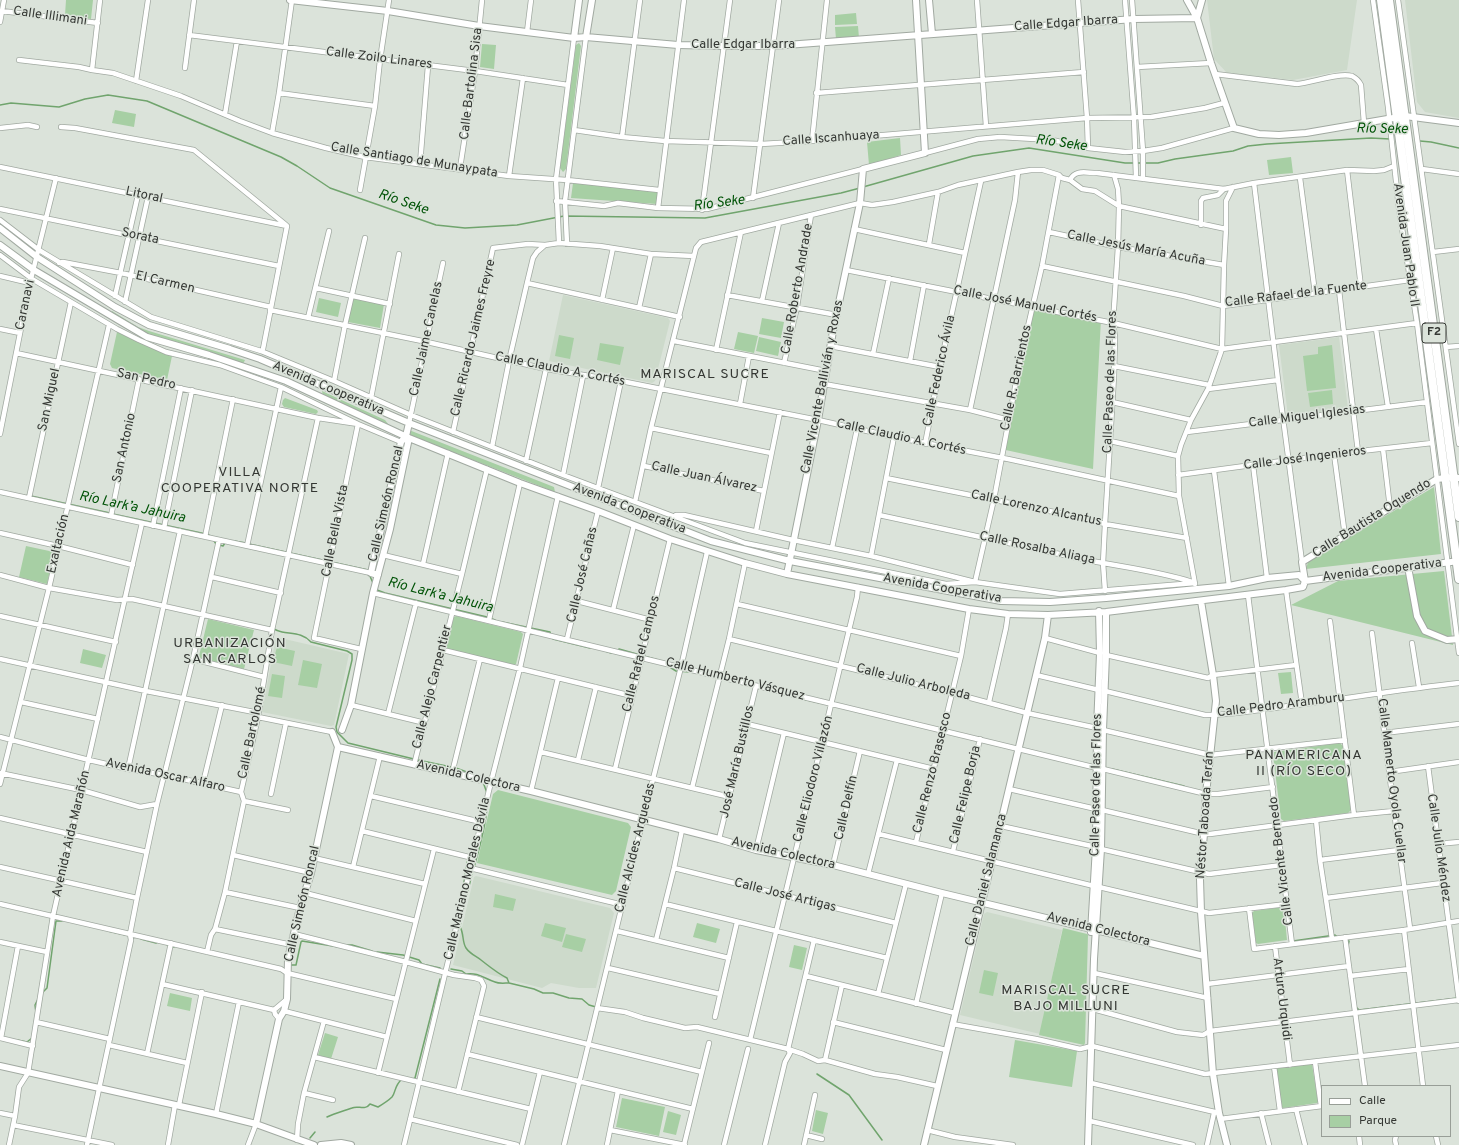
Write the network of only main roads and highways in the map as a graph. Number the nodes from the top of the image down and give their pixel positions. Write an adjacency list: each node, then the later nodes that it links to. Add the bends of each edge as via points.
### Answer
1 (1381, 0): 3 (highway, Avenida Juan Pablo II / F2, via 1394,133)
2 (1390, 0): 3 (highway, Avenida Juan Pablo II / F2)
3 (1453, 478): 4 (highway, Avenida Juan Pablo II / F2); 5 (highway, Avenida Juan Pablo II / F2)
4 (1459, 518)
5 (1458, 561): 6 (highway, F2)
6 (1459, 579)

